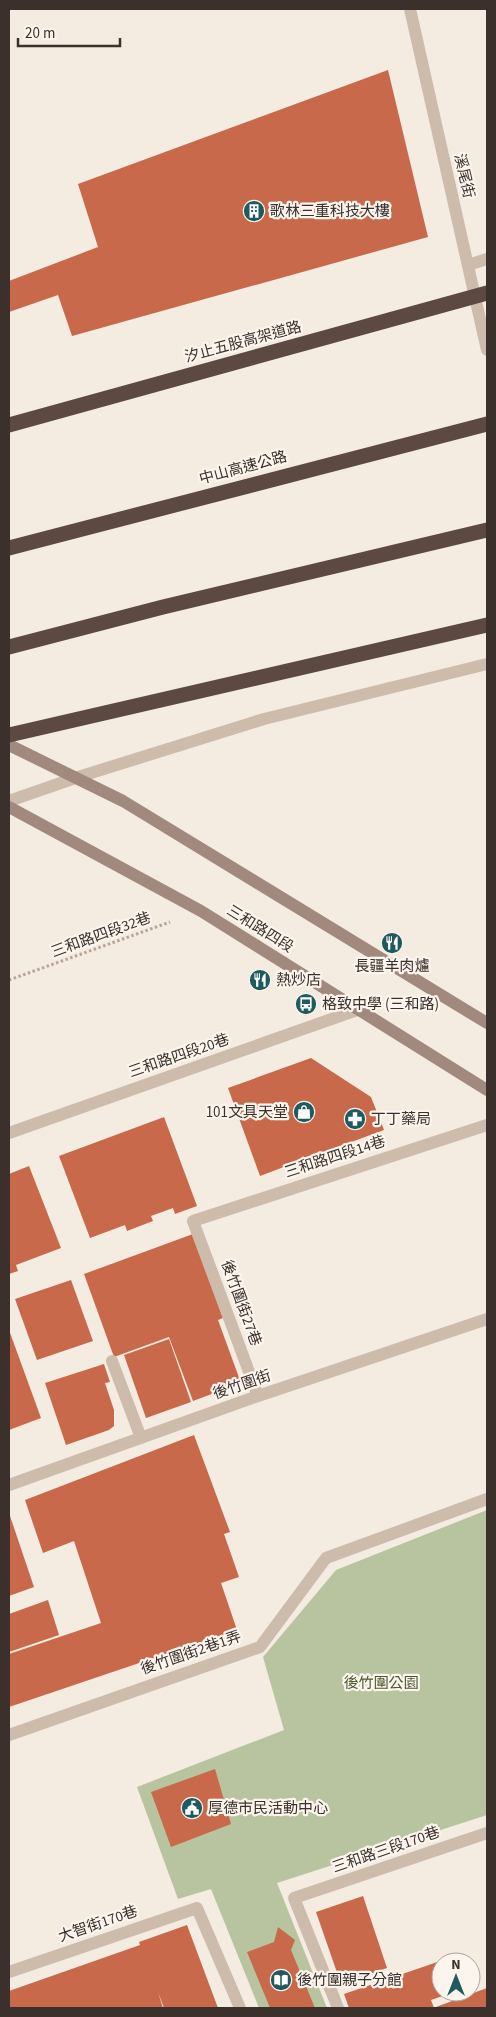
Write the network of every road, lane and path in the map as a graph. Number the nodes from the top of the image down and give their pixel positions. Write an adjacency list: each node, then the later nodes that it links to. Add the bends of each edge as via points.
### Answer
1 (410, 9): 3 (street, 溪尾街)
2 (487, 259): 3 (street)
3 (468, 265): 5 (street, 溪尾街)
4 (487, 293): 7 (highway, 汐止五股高架道路, bridge)
5 (487, 350)
6 (487, 424): 9 (highway, 中山高速公路)
7 (9, 425)
8 (487, 530): 11 (highway)
9 (9, 548)
10 (487, 625): 13 (highway)
11 (9, 647)
12 (487, 664): 15 (street, via 264,719)
13 (9, 735)
14 (9, 745): 15 (main road)
15 (78, 777): 16 (street); 21 (main road, via 123,801)
16 (9, 801)
17 (9, 807): 18 (main road, 三和路四段)
18 (201, 911): 19 (path, 三和路四段32巷); 20 (main road, 三和路四段)
19 (9, 980)
20 (360, 1009): 22 (main road, 三和路四段); 24 (street, 三和路四段20巷)
21 (487, 1023)
22 (487, 1090)
23 (487, 1125): 25 (street, 三和路四段14巷)
24 (9, 1133)
25 (193, 1220): 28 (street, 後竹圍街27巷)
26 (487, 1319): 28 (street, 後竹圍街)
27 (112, 1361): 29 (street)
28 (258, 1396): 29 (street, 後竹圍街)
29 (141, 1438): 30 (street, 後竹圍街)
30 (9, 1484)
31 (487, 1499): 32 (street, 後竹圍街2巷1弄, via 326,1558 260,1647)
32 (9, 1735)
33 (487, 1833): 36 (street, 三和路三段170巷, via 294,1898)
34 (9, 1972): 35 (street, 大智街170巷, via 197,1908)
35 (240, 2008)
36 (338, 2008)

